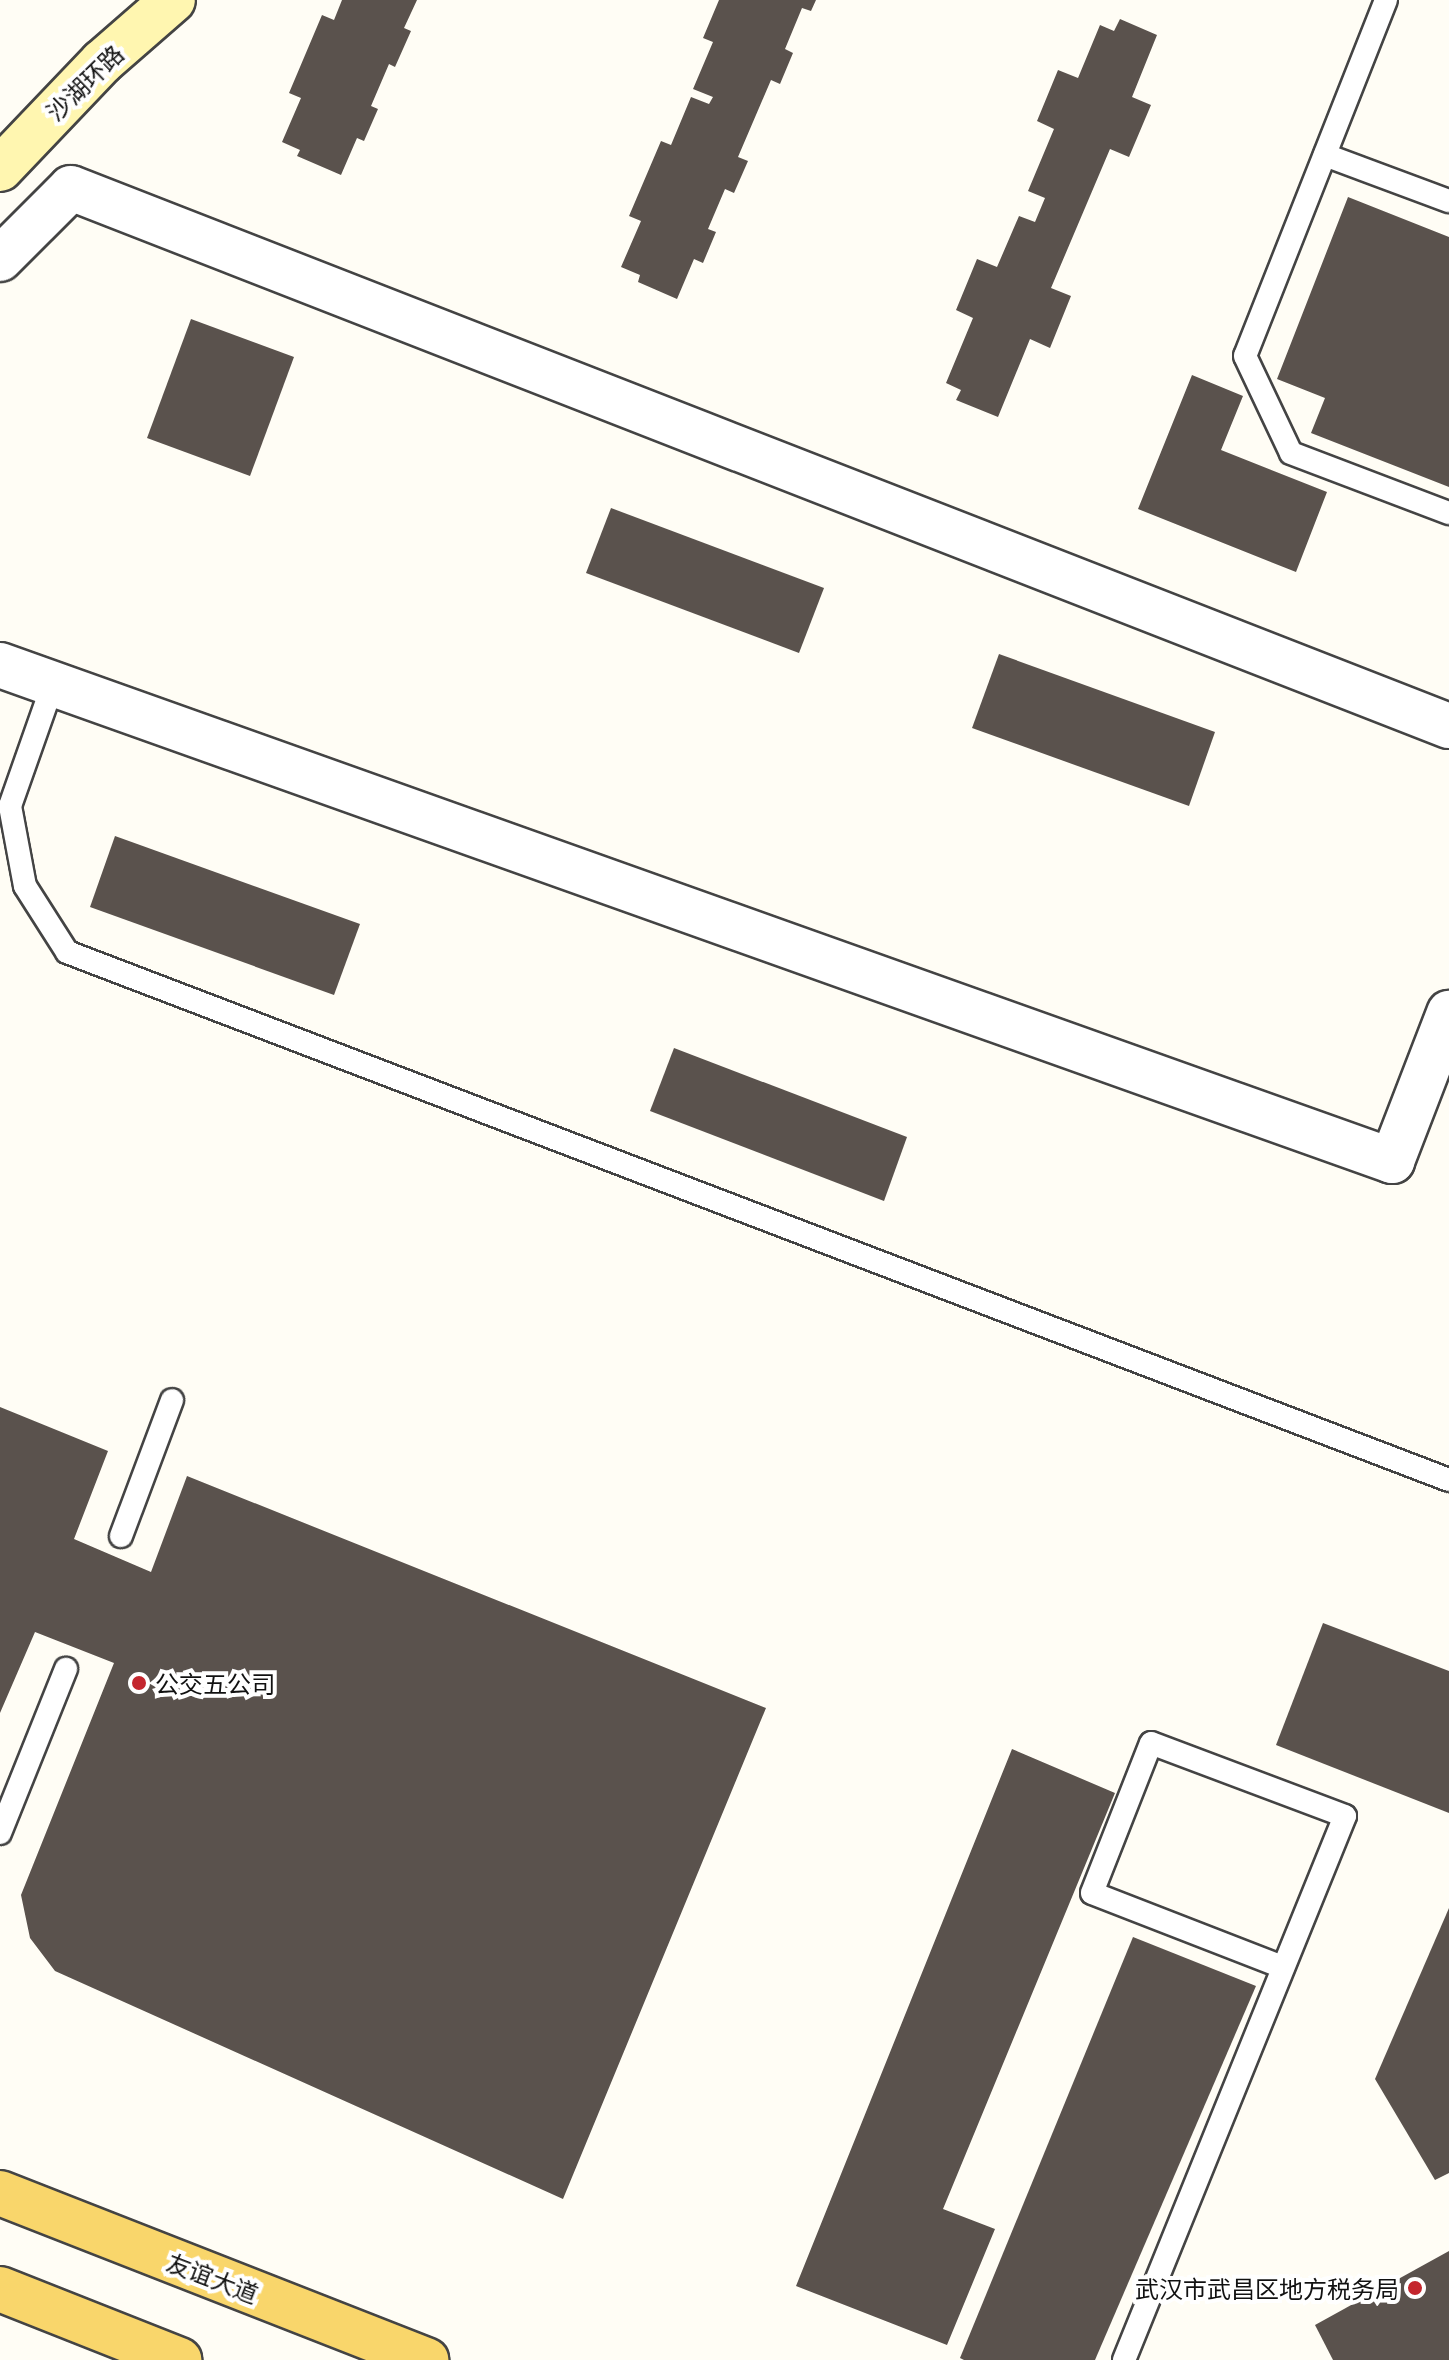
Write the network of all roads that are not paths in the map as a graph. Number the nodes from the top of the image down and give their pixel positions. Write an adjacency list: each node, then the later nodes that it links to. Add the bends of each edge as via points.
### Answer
1 (173, 0): 4 (main road, 沙湖环路, via 102,62)
2 (1386, 0): 3 (lane)
3 (1325, 155): 5 (lane); 7 (lane, via 1245,356 1291,453)
4 (0, 169)
5 (1449, 201)
6 (0, 259): 10 (street, via 71,188)
7 (1449, 513)
8 (0, 665): 9 (street)
9 (53, 684): 11 (street, via 1392,1161); 13 (lane, via 10,806 25,886 67,952)
10 (1449, 726)
11 (1448, 1021)
12 (172, 1400): 14 (lane)
13 (1449, 1480)
14 (121, 1536)
15 (66, 1669): 16 (lane)
16 (0, 1833)
17 (1283, 1967): 17 (lane, via 1345,1816 1151,1743 1092,1893); 22 (lane)
18 (0, 2193): 21 (main road, 友谊大道)
19 (0, 2289): 20 (main road)
20 (179, 2360)
21 (426, 2360)
22 (1124, 2360)

